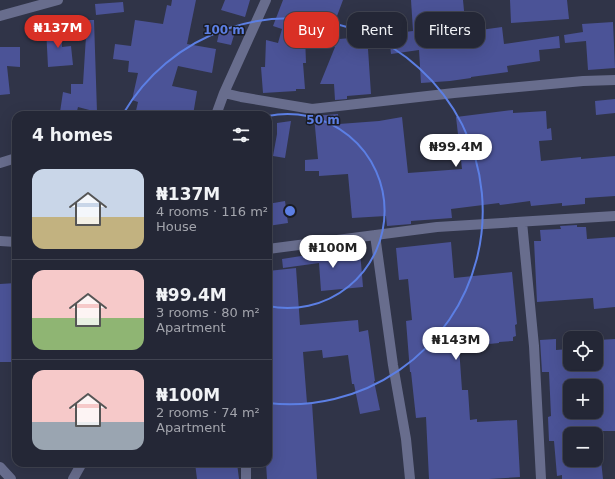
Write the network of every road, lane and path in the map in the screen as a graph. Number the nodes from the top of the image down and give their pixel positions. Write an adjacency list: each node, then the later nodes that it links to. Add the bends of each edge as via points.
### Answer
1 (58, 0): 3 (street)
2 (266, 0): 5 (street)
3 (0, 16)
4 (615, 80): 5 (street, via 568,82 312,109)
5 (224, 93): 6 (street)
6 (217, 111)
7 (12, 159): 8 (street)
8 (0, 163)
9 (615, 216): 10 (street)
10 (522, 222): 11 (street, via 437,227); 22 (street, via 534,346)
11 (375, 235): 14 (street); 21 (street)
12 (0, 241): 13 (street)
13 (12, 242)
14 (272, 248)
15 (0, 467): 18 (street)
16 (80, 467): 19 (street)
17 (246, 467): 20 (street)
18 (11, 479)
19 (73, 479)
20 (246, 479)
21 (410, 479)
22 (541, 479)

